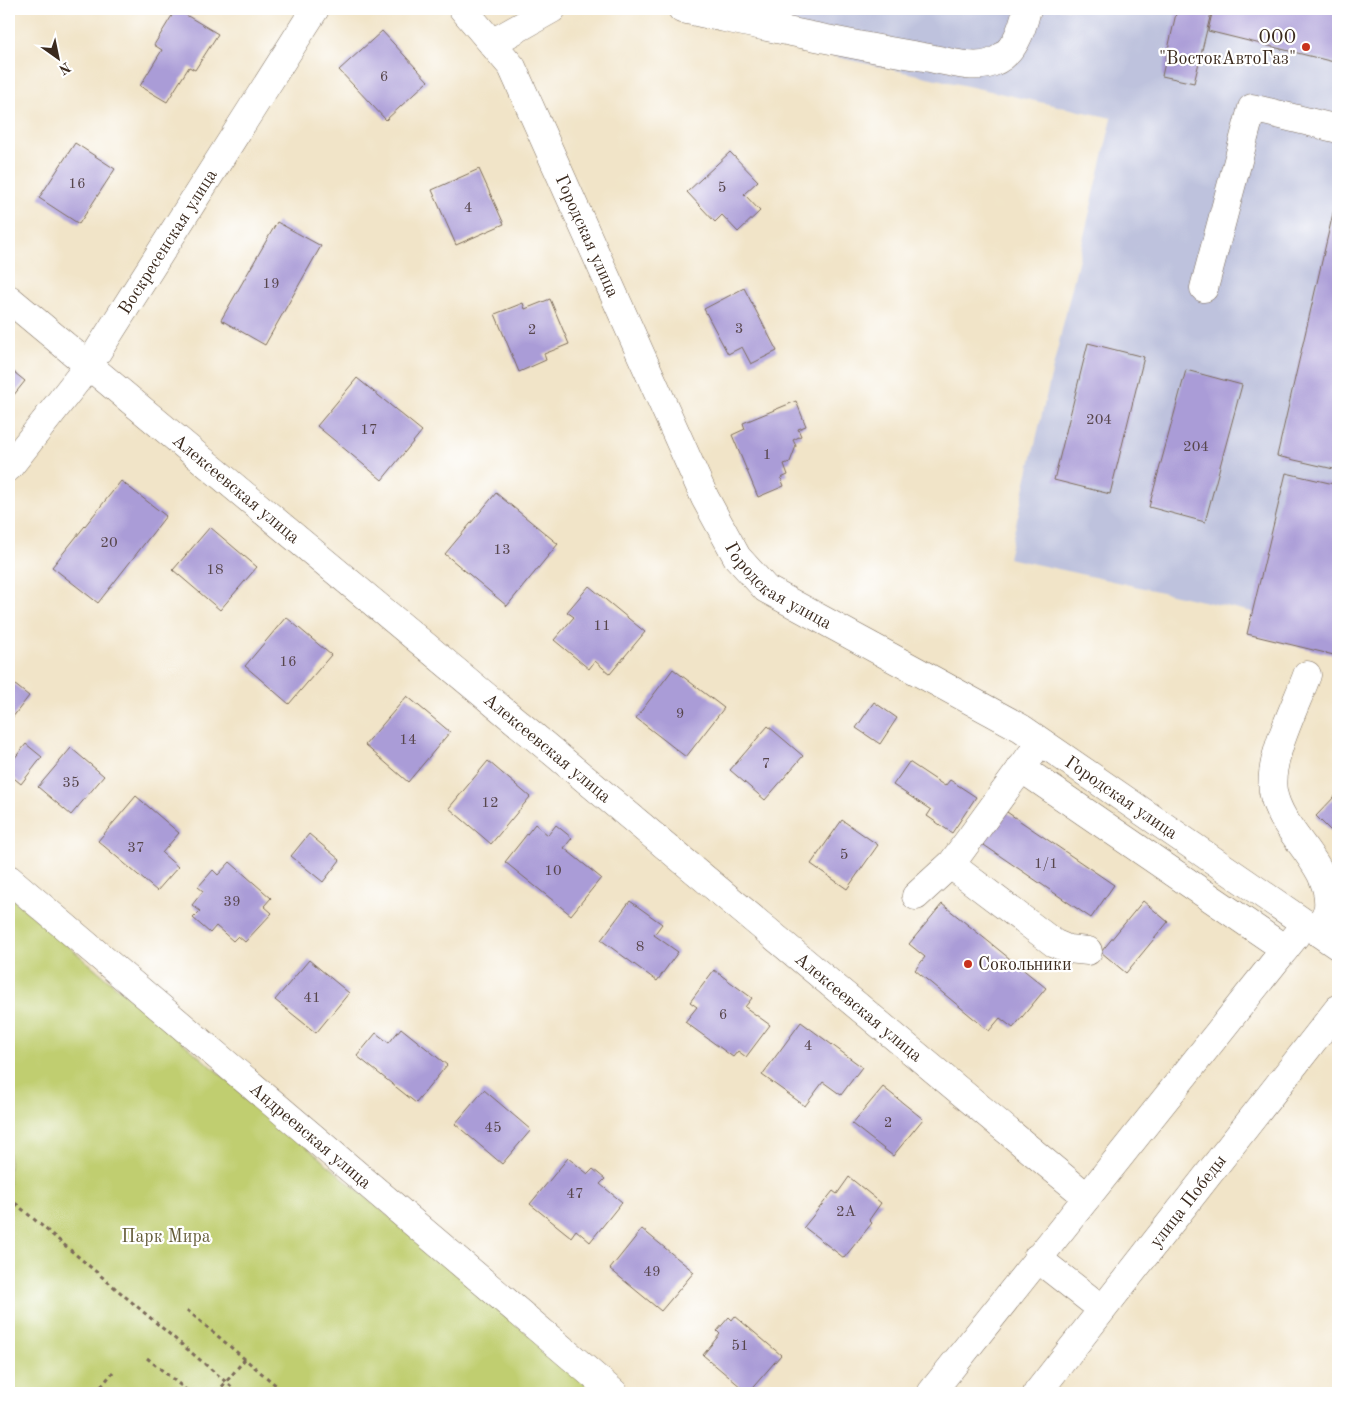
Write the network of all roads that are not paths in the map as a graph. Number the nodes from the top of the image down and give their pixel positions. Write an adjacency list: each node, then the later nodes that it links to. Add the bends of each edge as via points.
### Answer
1 (315, 9): 10 (street, Воскресенская улица)
2 (463, 9): 6 (street, Городская улица)
3 (552, 9): 6 (street)
4 (682, 9): 5 (street, via 856,46 970,65 991,63 1015,44)
5 (1027, 9)
6 (492, 43): 13 (street, Городская улица, via 512,67 705,498 737,557 766,589 1021,728)
7 (1338, 129): 8 (street, via 1252,108)
8 (1204, 288)
9 (9, 299): 10 (street, Алексеевская улица)
10 (89, 365): 11 (street, Воскресенская улица); 22 (street, Алексеевская улица)
11 (9, 467)
12 (1307, 674): 18 (street, via 1274,767 1273,791 1279,811 1327,886 1328,909)
13 (1041, 742): 14 (street); 18 (street, Городская улица)
14 (1021, 768): 15 (street); 19 (street)
15 (951, 865): 17 (street); 20 (street, via 1054,943 1068,949)
16 (9, 878): 25 (street, Андреевская улица)
17 (916, 896)
18 (1320, 934): 19 (street)
19 (1285, 949): 22 (street)
20 (1088, 951)
21 (1338, 1009): 24 (street, улица Победы)
22 (1087, 1196): 23 (street)
23 (1037, 1258): 24 (street); 26 (street)
24 (1102, 1309): 27 (street, улица Победы)
25 (614, 1393)
26 (931, 1393)
27 (1037, 1393)

